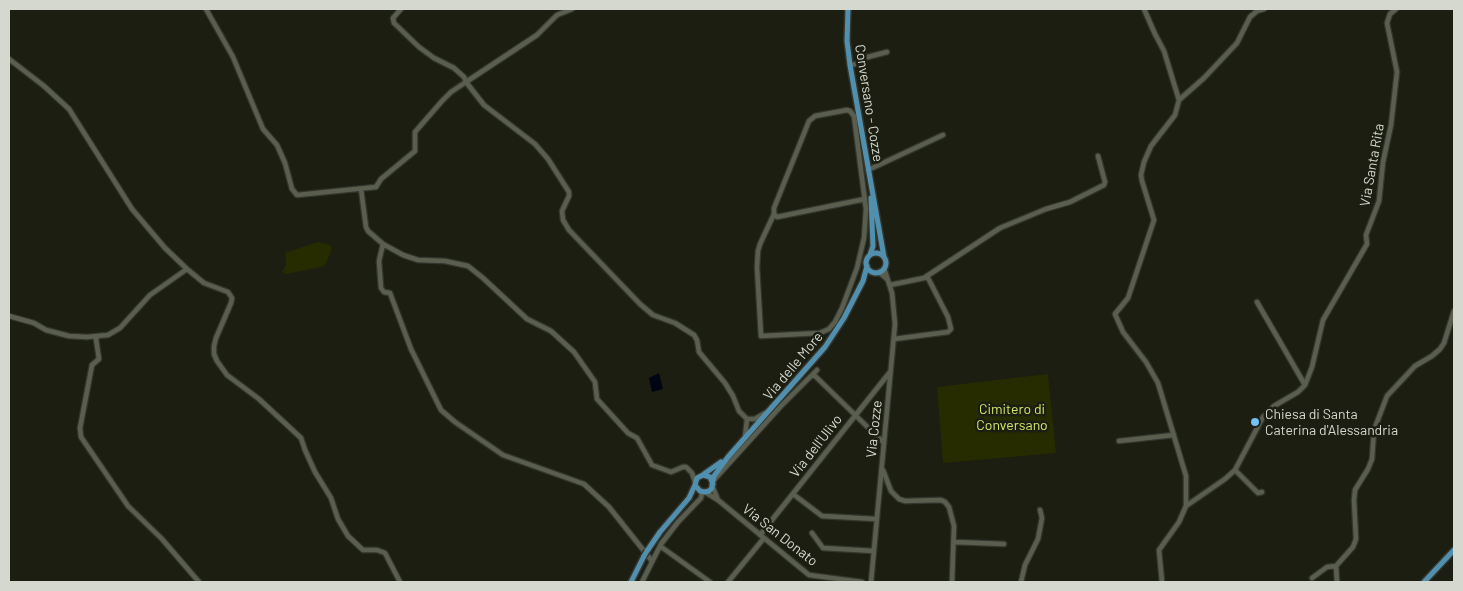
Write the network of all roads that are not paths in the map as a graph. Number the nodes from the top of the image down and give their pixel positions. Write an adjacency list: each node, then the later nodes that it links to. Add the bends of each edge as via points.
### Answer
1 (206, 9): 17 (street, via 232,57 263,129 276,145 296,194)
2 (401, 9): 12 (street, via 393,18 394,23 424,51 454,68)
3 (572, 9): 12 (street, via 556,15 537,35)
4 (848, 9): 11 (main road, Conversano - Cozze)
5 (1144, 9): 13 (street, via 1164,51)
6 (1264, 9): 13 (street, via 1250,17 1237,43)
7 (1396, 9): 8 (street, Via Santa Rita)
8 (1389, 11): 41 (street, Via Santa Rita, via 1387,23 1397,72 1379,201 1366,235 1366,244 1323,320)
9 (887, 52): 11 (street)
10 (9, 59): 28 (street, via 69,109 132,209)
11 (850, 65): 16 (main road, Conversano - Cozze)
12 (466, 82): 17 (street, via 451,92 415,132 415,151 376,187); 44 (street, via 484,105 535,144 548,159 569,192 562,220 569,230 653,315 694,335 699,352)
13 (1179, 100): 45 (street, via 1175,115 1151,146 1144,162 1141,175 1154,220 1153,227 1128,298 1115,314 1123,332 1155,377)
14 (943, 135): 16 (street)
15 (1098, 156): 31 (street, via 1104,185 1070,202 1000,228)
16 (868, 170): 19 (main road); 24 (main road)
17 (361, 189): 21 (street, via 366,227)
18 (865, 199): 20 (street, via 777,217); 20 (street, via 854,116 847,110 815,116 809,121); 22 (street)
19 (872, 210): 22 (street, via 872,244 867,248); 23 (main road, via 873,246)
20 (774, 214): 26 (street, via 757,258 761,336 820,333 829,329 842,308)
21 (383, 244): 52 (street, via 418,260 468,266 527,319 552,330 574,352 595,382 597,399 628,433 638,438 652,465 670,472 686,467); 71 (street, via 378,261 380,288 392,297 410,349 441,410 503,455 584,484 609,507)
22 (862, 246): 26 (street)
23 (870, 255): 24 (main road); 25 (main road, via 866,260)
24 (884, 257): 27 (main road)
25 (867, 266): 26 (street); 29 (main road); 30 (main road)
26 (858, 267): 30 (street)
27 (884, 268): 29 (main road); 32 (street, Via Cozze)
28 (187, 270): 38 (street, via 150,296 120,328); 75 (street, via 204,282 228,292 232,298 214,346 214,354 227,376 260,399 301,438 348,536 363,550 385,553)
29 (876, 272): 32 (street); 33 (main road)
30 (864, 274): 33 (main road)
31 (927, 276): 34 (street); 39 (street, via 951,328 946,333)
32 (888, 279): 34 (street, Via Cozze)
33 (863, 281): 42 (main road, Via delle More, via 825,347)
34 (890, 285): 39 (street, Via Cozze, via 894,304)
35 (1257, 302): 41 (street)
36 (1454, 311): 72 (street, via 1440,349 1414,366 1387,396 1374,430 1372,459 1355,490 1356,539)
37 (9, 316): 38 (street, via 69,336)
38 (98, 336): 74 (street, via 99,359 92,365 81,437 128,506)
39 (894, 339): 40 (street, Via Cozze)
40 (891, 371): 43 (street, Via dell'Ulivo); 48 (street, Via Cozze)
41 (1305, 385): 51 (street, via 1274,406 1264,417)
42 (769, 412): 44 (street); 46 (main road, Via delle More)
43 (855, 414): 48 (street); 55 (street, via 815,372); 58 (street, Via dell'Ulivo)
44 (747, 419): 46 (street)
45 (1174, 436): 47 (street); 61 (street, via 1186,476)
46 (744, 439): 49 (main road, Via delle More)
47 (1119, 441)
48 (884, 443): 50 (street, Via Cozze)
49 (728, 457): 53 (main road); 55 (main road, via 714,476)
50 (882, 466): 63 (street, Via Cozze); 66 (street, via 890,491 899,499 945,502 953,520)
51 (1236, 470): 57 (street, via 1258,493); 61 (street)
52 (692, 473): 53 (street); 54 (street)
53 (702, 475): 54 (main road); 55 (main road, via 710,477)
54 (695, 483): 56 (main road); 59 (main road)
55 (713, 483): 56 (main road, via 709,491); 60 (street)
56 (702, 492): 59 (main road); 60 (street, Via San Donato); 68 (street, via 702,498)
57 (1262, 492)
58 (793, 494): 63 (street, via 822,516); 65 (street, Via dell'Ulivo)
59 (689, 498): 76 (main road, bridge, via 660,532)
60 (718, 500): 65 (street, Via San Donato)
61 (1186, 506): 84 (street, via 1159,550)
62 (1040, 510): 83 (street, via 1042,518 1038,539 1025,565)
63 (876, 519): 70 (street, Via Cozze)
64 (812, 533): 70 (street, via 822,548)
65 (762, 536): 79 (street, Via dell'Ulivo); 80 (street, Via San Donato, via 809,575)
66 (954, 542): 67 (street); 82 (street)
67 (1004, 544)
68 (660, 546): 71 (street); 78 (street)
69 (1454, 550): 86 (main road)
70 (874, 551): 81 (street, Via Cozze)
71 (652, 561): 77 (street)
72 (1336, 566): 73 (street); 85 (street)
73 (1312, 578)
74 (199, 582)
75 (400, 582)
76 (631, 582)
77 (642, 582)
78 (710, 582)
79 (728, 582)
80 (862, 582)
81 (871, 582)
82 (952, 582)
83 (1021, 582)
84 (1162, 582)
85 (1337, 582)
86 (1424, 582)

